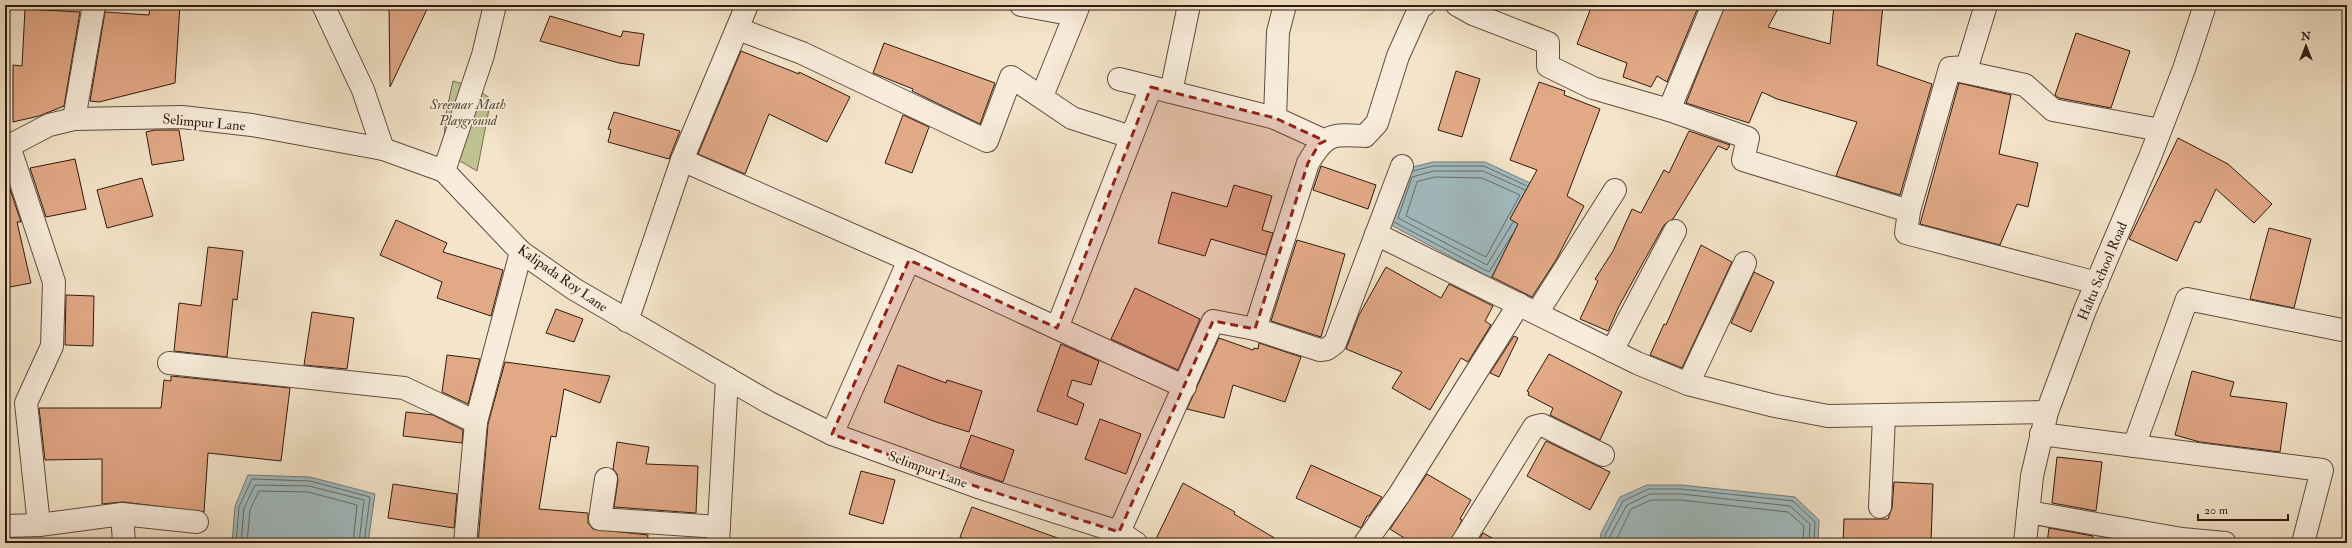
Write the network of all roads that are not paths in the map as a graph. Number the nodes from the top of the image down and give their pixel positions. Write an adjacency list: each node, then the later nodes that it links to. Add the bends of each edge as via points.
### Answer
1 (94, 5): 21 (street)
2 (323, 5): 26 (street, via 363,90)
3 (495, 5): 29 (street, via 483,55)
4 (748, 5): 14 (street)
5 (1021, 5): 13 (street)
6 (1189, 5): 17 (street)
7 (1285, 5): 20 (street, via 1278,32)
8 (1424, 5): 24 (street, via 1420,7 1398,56 1377,123 1366,136 1337,134)
9 (1457, 5): 19 (street, via 1473,14 1548,43 1548,66 1593,88)
10 (1713, 5): 19 (street)
11 (1986, 5): 15 (street, via 1967,67)
12 (2205, 5): 22 (street, Haltu School Road)
13 (1077, 10): 18 (street)
14 (738, 29): 18 (street, via 802,53 987,142 1011,77); 27 (street)
15 (1950, 68): 22 (street, via 2025,85 2053,110); 31 (street)
16 (1118, 79): 17 (street)
17 (1161, 90): 20 (street); 23 (street)
18 (1042, 96): 23 (street, via 1072,118)
19 (1669, 110): 31 (street, via 1748,138 1743,160)
20 (1275, 118): 24 (street)
21 (74, 119): 25 (street, Selimpur Lane, via 49,125); 26 (street, Selimpur Lane, via 182,117 252,125)
22 (2160, 130): 37 (street, Haltu School Road)
23 (1131, 138): 40 (street)
24 (1325, 141): 41 (street, via 1319,144 1308,163)
25 (7, 146): 60 (street, via 54,282 52,346 26,403)
26 (383, 150): 29 (street, Kalipada Roy Lane)
27 (682, 160): 35 (street); 39 (street)
28 (1402, 166): 33 (street)
29 (444, 171): 34 (street, Kalipada Roy Lane)
30 (1615, 190): 38 (street)
31 (1909, 210): 37 (street, via 1906,233)
32 (1675, 231): 43 (street)
33 (1376, 234): 38 (street); 41 (street, via 1332,347 1320,350)
34 (521, 252): 39 (street, Kalipada Roy Lane, via 574,289); 50 (street)
35 (909, 260): 40 (street); 51 (street)
36 (1745, 263): 46 (street)
37 (2097, 283): 48 (street, Haltu School Road)
38 (1528, 309): 43 (street); 66 (street)
39 (627, 321): 45 (street, Kalipada Roy Lane)
40 (1057, 328): 47 (street)
41 (1255, 329): 47 (street, via 1213,321)
42 (2347, 331): 53 (street, via 2187,299)
43 (1612, 351): 46 (street)
44 (169, 363): 50 (street, via 404,388)
45 (727, 378): 51 (street, Selimpur Lane); 62 (street)
46 (1688, 384): 49 (street, via 1775,406 1828,416)
47 (1185, 387): 63 (street)
48 (2047, 412): 49 (street); 52 (street, Haltu School Road)
49 (1884, 416): 56 (street)
50 (476, 422): 65 (street)
51 (832, 434): 63 (street, Selimpur Lane)
52 (2041, 434): 53 (street); 57 (street, Haltu School Road)
53 (2134, 446): 70 (street, via 2322,470)
54 (1603, 455): 67 (street, via 1542,425 1534,427)
55 (606, 479): 62 (street, via 600,519)
56 (1880, 507)
57 (2028, 512): 68 (street, Haltu School Road); 69 (street, via 2182,539)
58 (122, 514): 59 (street); 60 (street); 64 (street)
59 (197, 522)
60 (39, 525): 61 (street)
61 (5, 526)
62 (719, 535)
63 (1130, 540)
64 (124, 543)
65 (465, 543)
66 (1365, 543)
67 (1462, 543)
68 (2025, 543)
69 (2225, 543)
70 (2303, 543)

